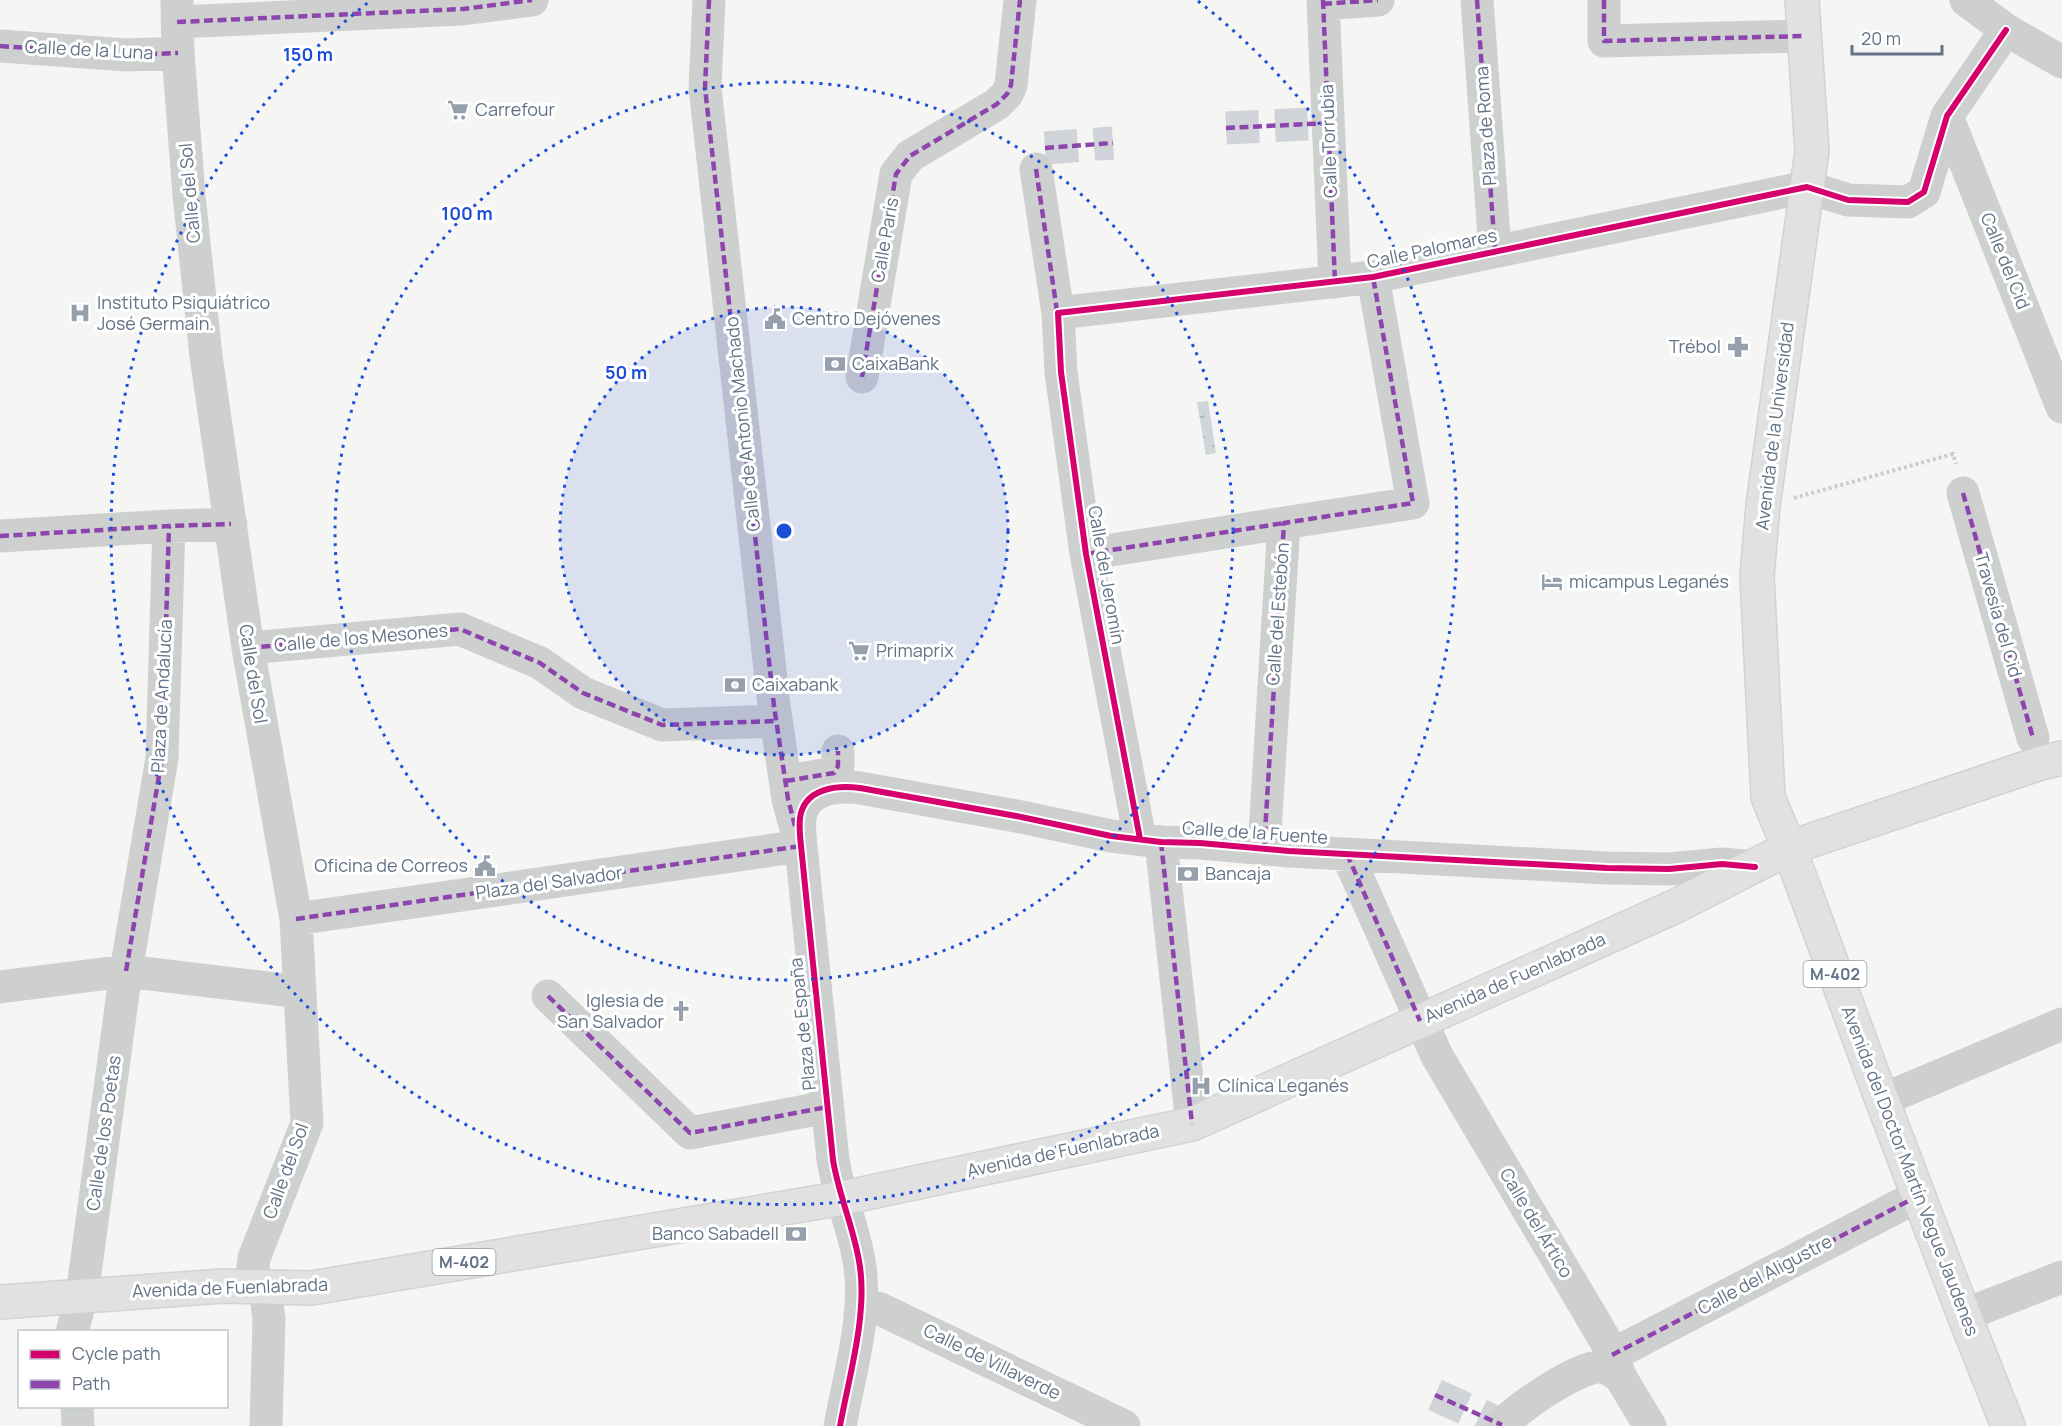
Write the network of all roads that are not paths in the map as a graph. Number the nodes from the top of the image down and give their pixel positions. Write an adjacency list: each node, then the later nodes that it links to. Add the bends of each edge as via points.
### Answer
1 (532, 0): 10 (street, Calle de la Luna, via 463,9)
2 (709, 0): 31 (street, Calle de Antonio Machado, via 705,88)
3 (1020, 0): 22 (street, Calle París, via 1007,94 997,104 910,156 896,174)
4 (1378, 0): 9 (street)
5 (1477, 0): 18 (street, Plaza de Roma)
6 (1604, 0): 12 (street, via 1604,41)
7 (1802, 0): 12 (main road, Avenida de la Universidad)
8 (1966, 0): 11 (street)
9 (1323, 2): 20 (street, Calle Torrubia)
10 (177, 25): 13 (street, Calle de la Luna, via 127,55); 26 (street, Calle del Sol, via 206,356)
11 (2006, 30): 14 (street); 15 (street)
12 (1804, 36): 17 (main road, Avenida de la Universidad, via 1812,151)
13 (0, 46)
14 (2062, 62)
15 (1947, 116): 17 (street, via 1924,192 1908,202 1848,200); 23 (street, Calle del Cid)
16 (1036, 170): 21 (street, Calle del Jeromín)
17 (1807, 187): 18 (street, Calle Palomares); 38 (main road, Avenida de la Universidad, via 1757,576 1768,796)
18 (1495, 251): 19 (street, Calle Palomares)
19 (1373, 277): 20 (street, Calle Palomares); 25 (street, Calle del Estebón, via 1413,503)
20 (1335, 282): 21 (street, Calle Palomares)
21 (1058, 313): 29 (street, Calle del Jeromín, via 1060,372)
22 (862, 377)
23 (2062, 407)
24 (1963, 494): 32 (street, Travesía del Cid)
25 (1284, 523): 29 (street, Calle del Jeromín); 39 (street, Calle del Estebón)
26 (231, 524): 27 (street); 30 (street, Calle del Sol)
27 (169, 526): 28 (street); 43 (street, Plaza de Andalucía, via 162,758)
28 (0, 536)
29 (1086, 554): 36 (street, Calle del Jeromín)
30 (248, 648): 31 (street, Calle de los Mesones, via 460,629 540,663 583,693 662,725); 42 (street, Calle del Sol)
31 (776, 721): 35 (street, Calle de Antonio Machado)
32 (2033, 738)
33 (838, 751): 35 (street, via 834,773)
34 (2062, 758): 38 (main road, Avenida de Fuenlabrada)
35 (786, 782): 37 (street, Calle de Antonio Machado)
36 (1150, 841): 37 (street, Calle de la Fuente, via 842,786 819,792 803,809); 39 (street, Calle de la Fuente); 51 (street, Calle del Jeromín)
37 (801, 846): 42 (street, Plaza del Salvador); 50 (street, Plaza de España)
38 (1789, 848): 41 (main road, Avenida de Fuenlabrada); 49 (main road, Avenida del Doctor Martín Vegue Jaudenes / M-402)
39 (1264, 849): 40 (street, Calle de la Fuente)
40 (1347, 854): 41 (street, Calle de la Fuente, via 1607,868 1669,869 1722,864); 47 (street, Calle del Ártico)
41 (1755, 867): 47 (main road, Avenida de Fuenlabrada)
42 (296, 919): 45 (street, Calle del Sol)
43 (126, 971): 44 (street); 45 (street); 56 (street, Calle de los Poetas)
44 (0, 987)
45 (300, 992): 55 (street, Calle del Sol, via 307,1123 254,1258)
46 (548, 996): 50 (street, via 690,1133)
47 (1420, 1021): 51 (main road, Avenida de Fuenlabrada); 61 (street, Calle del Ártico)
48 (2062, 1024): 49 (street)
49 (1882, 1100): 52 (main road, Avenida del Doctor Martín Vegue Jaudenes / M-402)
50 (827, 1107): 53 (street, Plaza de España, via 835,1173)
51 (1192, 1124): 53 (main road, Avenida de Fuenlabrada)
52 (1918, 1196): 59 (main road, Avenida del Doctor Martín Vegue Jaudenes / M-402); 61 (street, Calle del Aligustre)
53 (843, 1198): 55 (main road, Avenida de Fuenlabrada / M-402, via 312,1288); 58 (street, Plaza de España, via 861,1268)
54 (2062, 1277): 59 (street)
55 (258, 1287): 56 (main road, Avenida de Fuenlabrada / M-402); 65 (street, Calle del Sol, via 269,1319)
56 (82, 1295): 57 (main road, Avenida de Fuenlabrada / M-402); 60 (street, Calle de los Poetas)
57 (0, 1302)
58 (861, 1315): 66 (street, Plaza de España); 67 (street, Calle de Villaverde, via 870,1307 878,1308)
59 (1964, 1315): 63 (main road, Avenida del Doctor Martín Vegue Jaudenes / M-402)
60 (73, 1330)
61 (1617, 1367): 68 (street, via 1587,1369 1519,1409); 69 (street, Calle del Ártico)
62 (77, 1408): 64 (street)
63 (2003, 1424)
64 (78, 1426)
65 (266, 1426)
66 (840, 1426)
67 (1124, 1426)
68 (1502, 1426)
69 (1650, 1426)

